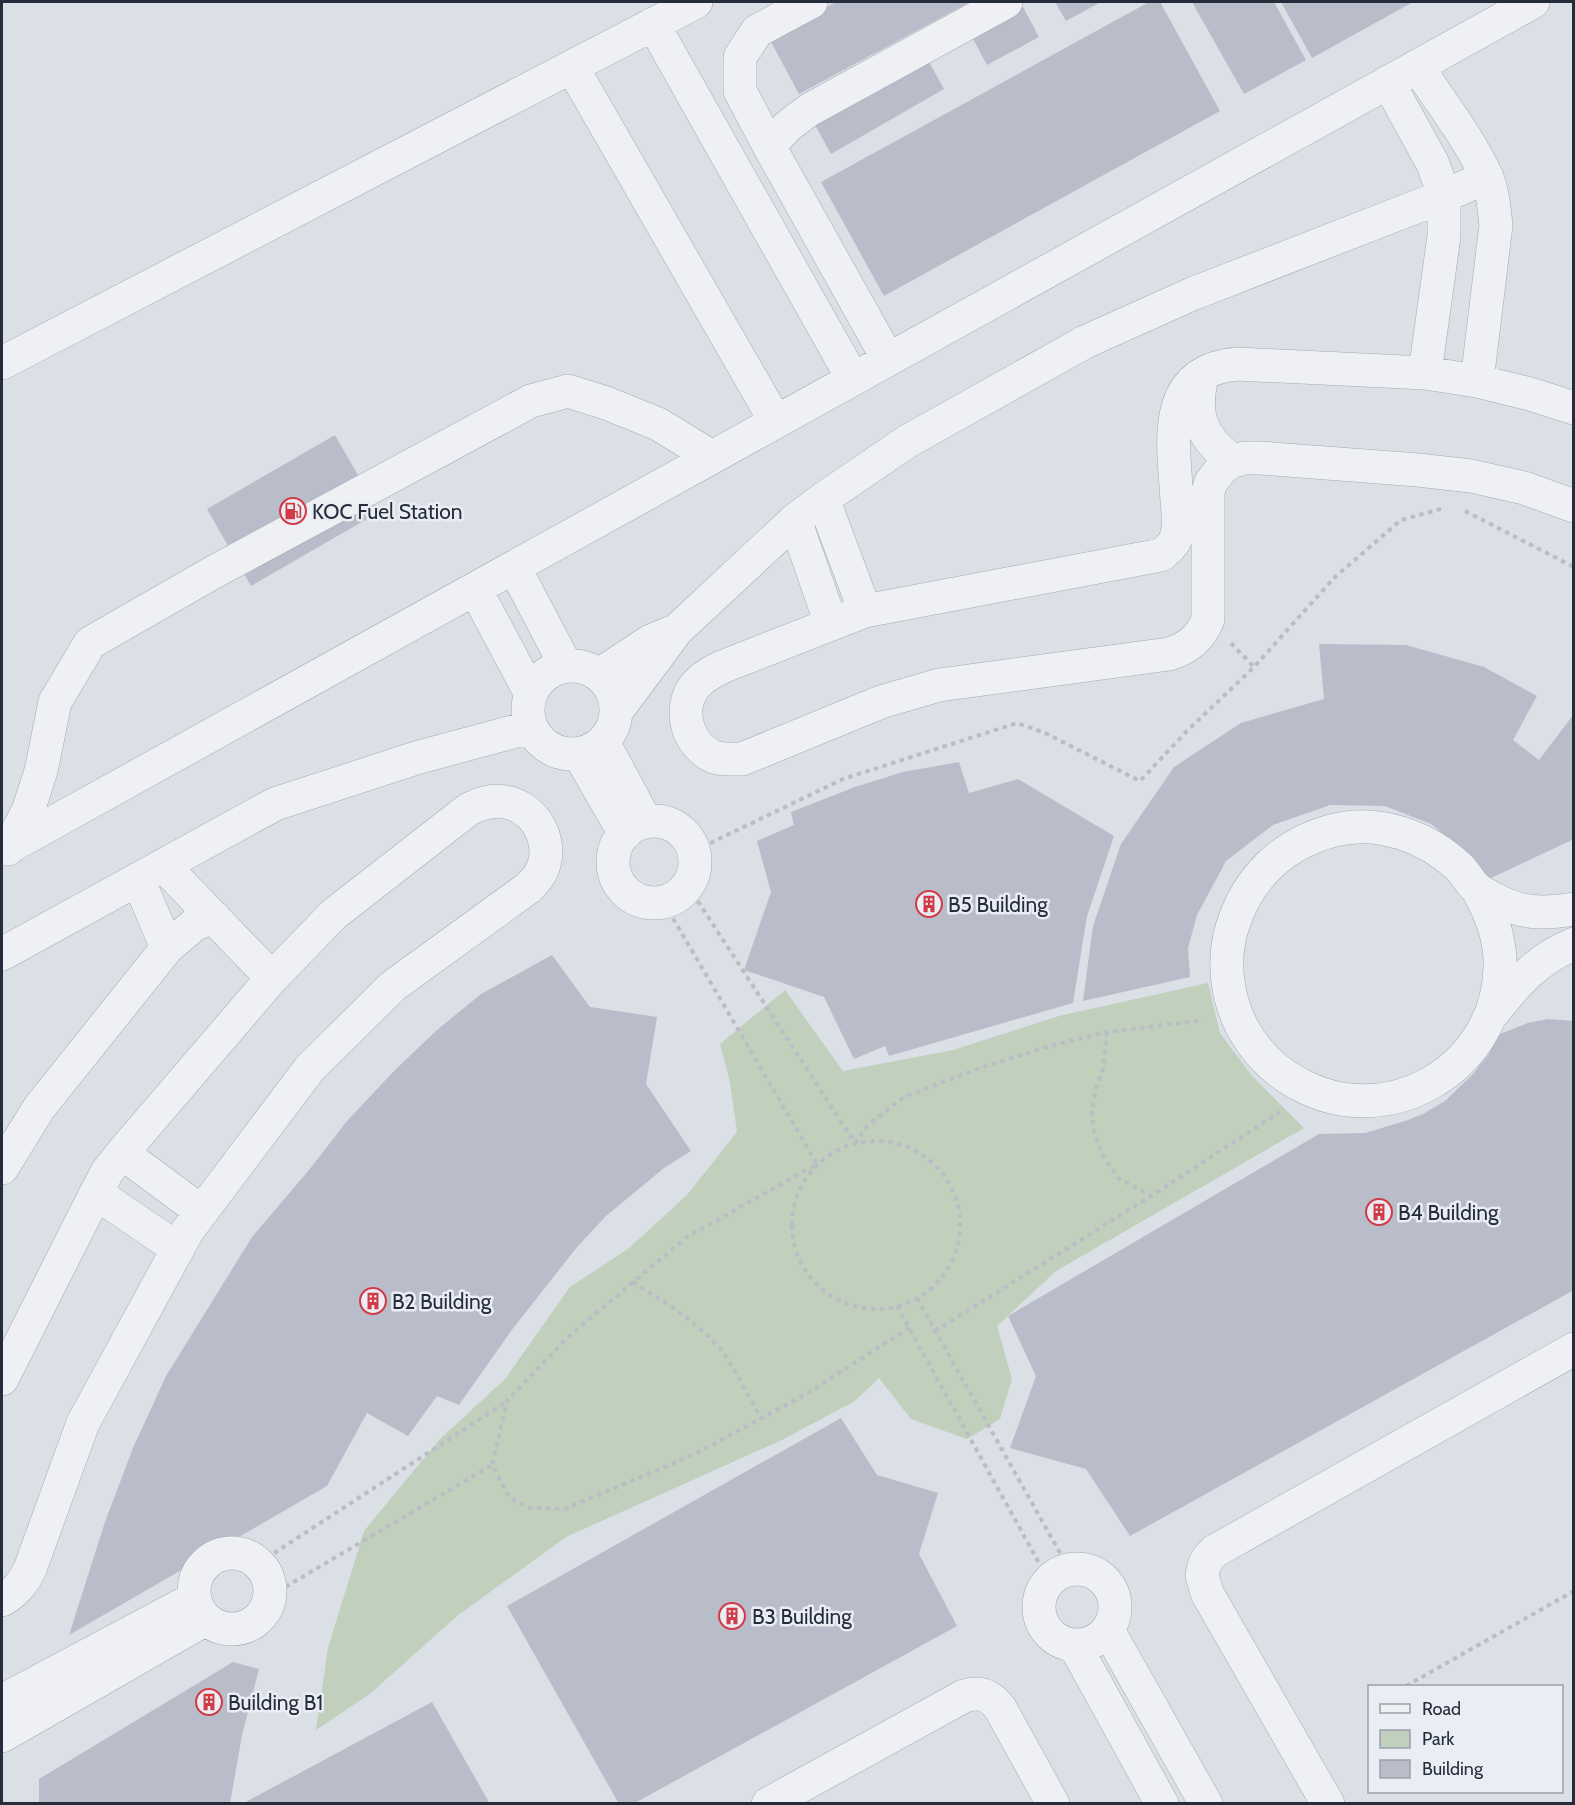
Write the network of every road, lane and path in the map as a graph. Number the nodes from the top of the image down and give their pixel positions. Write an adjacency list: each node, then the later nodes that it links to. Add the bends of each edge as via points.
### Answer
1 (696, 2): 5 (lane)
2 (811, 2): 9 (lane, via 757,31 740,57 740,91)
3 (1006, 2): 9 (lane, via 809,110)
4 (1533, 2): 6 (lane)
5 (653, 24): 7 (lane); 16 (lane)
6 (1417, 66): 8 (lane); 10 (lane)
7 (572, 67): 13 (lane); 19 (lane)
8 (1388, 82): 11 (lane, via 1433,164); 12 (lane)
9 (769, 146): 12 (lane)
10 (1486, 177): 11 (lane); 17 (lane, via 1496,225)
11 (1444, 196): 14 (lane, via 1444,236); 22 (lane, via 1192,294 1085,342 908,441)
12 (888, 359): 16 (lane)
13 (2, 363)
14 (1425, 373): 15 (lane, via 1237,364); 17 (lane)
15 (1203, 374): 21 (lane, via 1198,391 1201,423 1208,439); 25 (lane, via 1181,398 1175,413 1179,527)
16 (853, 379): 19 (lane)
17 (1477, 381): 18 (lane)
18 (1574, 408)
19 (776, 422): 20 (lane)
20 (712, 457): 26 (lane); 39 (lane, via 658,424 568,391 531,401 212,573 90,643 55,702 41,771 28,811)
21 (1233, 461): 23 (lane, via 1261,458 1471,476 1524,488); 27 (lane, via 1216,474 1208,492)
22 (823, 499): 24 (lane); 29 (lane)
23 (1574, 506)
24 (795, 520): 30 (lane); 31 (lane)
25 (1168, 549): 27 (lane, via 1195,564); 29 (lane, via 1153,558)
26 (514, 567): 28 (lane); 32 (lane)
27 (1207, 580): 30 (lane, via 1208,618 1204,629 1190,646 1180,651 939,685 881,702 742,759 714,757 693,739 686,711 695,685 722,667)
28 (475, 589): 34 (lane); 39 (lane)
29 (865, 610): 30 (lane)
30 (831, 624)
31 (677, 630): 33 (lane, via 649,642); 35 (lane)
32 (566, 666): 33 (lane, via 589,669); 34 (lane, via 545,675)
33 (599, 675): 35 (lane, via 614,698)
34 (531, 694): 36 (lane, via 527,711)
35 (616, 712): 37 (lane, via 612,729)
36 (531, 727): 37 (lane, via 539,740 564,754); 40 (lane, via 416,758 275,804)
37 (591, 748): 38 (lane)
38 (635, 828): 42 (lane, via 661,821 687,837 694,851 695,870); 42 (lane, via 616,846 613,861 623,889 648,903)
39 (5, 850)
40 (151, 872): 44 (lane); 46 (lane); 47 (lane)
41 (1478, 889): 43 (lane, via 1510,908 1532,912); 49 (lane, via 1440,851 1391,830 1337,830 1288,849 1267,866 1237,910 1226,963); 50 (lane, via 1490,913 1500,966)
42 (676, 895): 53 (path); 55 (path)
43 (1574, 909)
44 (214, 917): 46 (lane, via 195,924); 48 (lane)
45 (1574, 944): 50 (lane, via 1544,960 1517,983)
46 (167, 948): 56 (lane, via 39,1107)
47 (2, 954)
48 (272, 978): 54 (lane); 59 (lane, via 334,914 469,809 486,802 504,801 522,808 536,821 544,837 546,856 540,874 528,888 393,986 310,1068)
49 (1236, 1015): 51 (path); 52 (lane, via 1249,1040 1266,1060 1287,1078)
50 (1490, 1018): 52 (lane, via 1477,1042 1459,1062 1415,1092 1362,1101 1336,1099)
51 (1107, 1032): 53 (path, via 980,1068 904,1097 868,1125); 58 (path, via 1092,1111 1094,1129 1102,1154 1118,1178)
52 (1310, 1090): 58 (path, via 1261,1127)
53 (855, 1143): 55 (path, via 834,1151); 62 (path, via 898,1143 918,1152 936,1166 953,1193 960,1225 957,1247 948,1267 928,1292)
54 (122, 1153): 57 (lane); 59 (lane)
55 (817, 1164): 61 (path, via 687,1237); 63 (path, via 794,1201 791,1223 802,1266 815,1284 853,1306)
56 (2, 1168)
57 (96, 1193): 60 (lane); 67 (lane)
58 (1151, 1196): 65 (path)
59 (202, 1212): 60 (lane)
60 (178, 1249): 75 (lane, via 83,1423 27,1576)
61 (633, 1282): 68 (path, via 569,1336); 69 (path, via 708,1336 722,1352)
62 (917, 1298): 63 (path); 65 (path)
63 (897, 1306): 64 (path)
64 (909, 1328): 69 (path, via 808,1393); 72 (path)
65 (935, 1331): 72 (path)
66 (1574, 1349): 86 (lane, via 1284,1511 1208,1558 1202,1575 1207,1593)
67 (2, 1379)
68 (507, 1401): 70 (path); 71 (path)
69 (761, 1418): 70 (path, via 695,1454 566,1509 530,1508 509,1497)
70 (492, 1465): 74 (path)
71 (259, 1563): 74 (lane, via 268,1578); 76 (lane, via 249,1556 226,1553 204,1564 194,1586)
72 (1059, 1575): 77 (lane, via 1084,1569 1098,1575 1109,1587 1115,1601); 78 (lane, via 1041,1593 1041,1621 1049,1634)
73 (1574, 1591): 79 (path)
74 (270, 1596): 76 (lane, via 263,1613 251,1625 239,1629 216,1626)
75 (2, 1600)
76 (200, 1608): 80 (lane); 81 (lane)
77 (1108, 1630): 78 (lane, via 1099,1639); 85 (lane)
78 (1075, 1646): 84 (lane)
79 (1408, 1685)
80 (2, 1701)
81 (2, 1736)
82 (768, 1803): 83 (lane, via 974,1693 993,1700 1000,1708)
83 (1053, 1803)
84 (1162, 1803)
85 (1206, 1803)
86 (1328, 1803)

